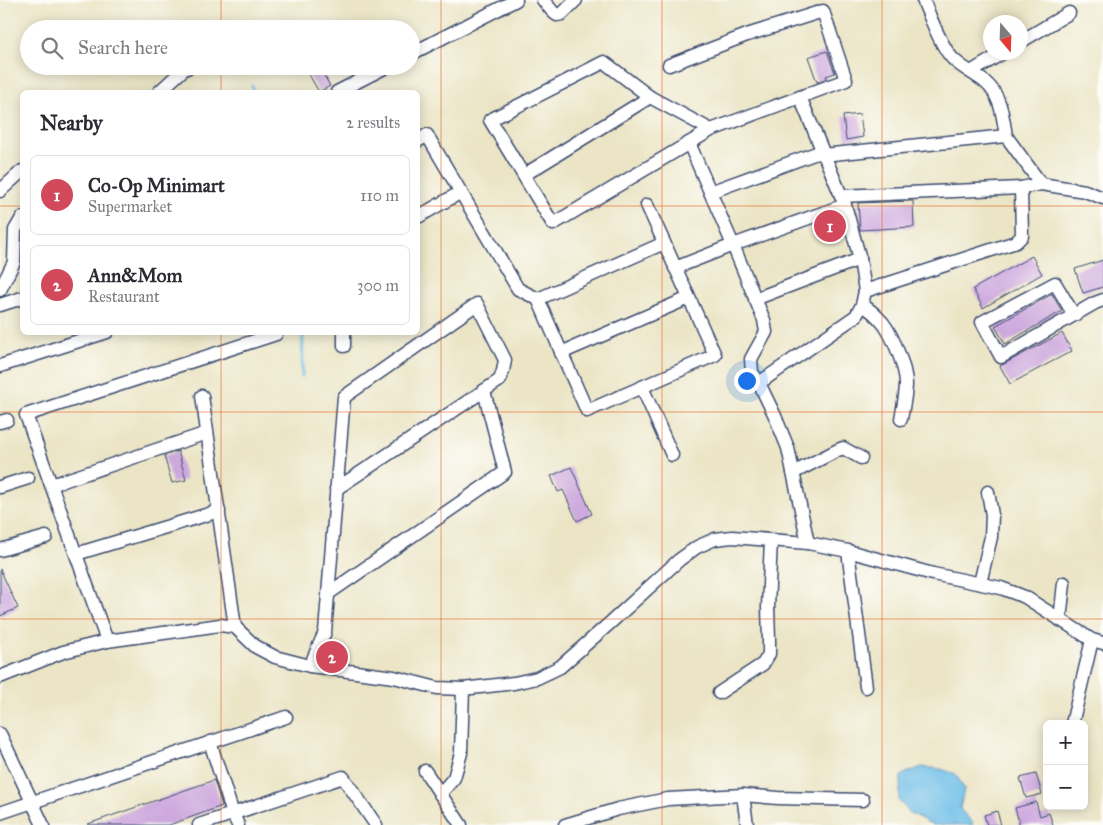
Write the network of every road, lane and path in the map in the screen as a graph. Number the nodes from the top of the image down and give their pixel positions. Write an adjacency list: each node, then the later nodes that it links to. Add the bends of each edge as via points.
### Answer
1 (516, 0): 7 (street)
2 (543, 0): 3 (street, via 557,15)
3 (576, 0)
4 (923, 0): 10 (street, via 943,45 953,59)
5 (1069, 13): 6 (street)
6 (1028, 37)
7 (420, 49)
8 (991, 60): 10 (street)
9 (669, 65): 16 (street, via 823,11 846,80)
10 (971, 72): 18 (street, via 998,98)
11 (177, 75): 13 (street)
12 (370, 75): 14 (street)
13 (161, 90)
14 (341, 90)
15 (650, 97): 17 (street); 23 (street); 23 (street, via 604,62 490,120)
16 (800, 97): 17 (street); 21 (street)
17 (711, 130): 20 (street)
18 (1006, 136): 21 (street); 24 (street)
19 (420, 140): 27 (street, via 427,135)
20 (688, 143): 23 (street, via 554,224); 28 (street)
21 (823, 153): 28 (street); 30 (street)
22 (20, 173): 26 (street)
23 (524, 175)
24 (1041, 184): 25 (street); 29 (street, via 1086,191)
25 (1021, 188): 30 (street); 40 (street, via 1022,236 1016,242)
26 (0, 192)
27 (461, 192): 32 (street); 41 (street, via 518,288)
28 (710, 192): 36 (street)
29 (1103, 198)
30 (843, 201): 36 (street); 37 (street)
31 (647, 205): 35 (street)
32 (420, 216)
33 (20, 222): 34 (street, via 16,230)
34 (18, 241): 39 (street, via 14,262)
35 (664, 243): 38 (street); 41 (street)
36 (733, 245): 38 (street); 44 (street)
37 (860, 259): 40 (street); 44 (street)
38 (675, 268): 42 (street)
39 (0, 290)
40 (865, 291): 47 (street)
41 (538, 298): 53 (street)
42 (689, 298): 53 (street); 56 (street, via 714,355)
43 (20, 299): 46 (street)
44 (755, 299): 55 (street, via 766,332 751,359 752,372)
45 (1103, 300): 48 (street)
46 (0, 305)
47 (862, 305): 55 (street, via 856,316); 59 (street, via 884,323 904,368 906,384)
48 (1074, 315): 48 (street, via 1001,357 982,322 1055,283)
49 (98, 335): 54 (street)
50 (273, 335): 65 (street, via 26,415)
51 (344, 335): 52 (street)
52 (344, 346)
53 (561, 353): 56 (street, via 586,411)
54 (0, 366)
55 (759, 383): 63 (street, via 788,448)
56 (642, 387): 61 (street)
57 (484, 391): 67 (street); 67 (street, via 500,380 505,360 477,304 344,397); 78 (street, via 505,472)
58 (202, 396): 60 (street)
59 (901, 419)
60 (207, 433): 65 (street); 69 (street)
61 (672, 454)
62 (861, 458): 63 (street, via 843,448)
63 (793, 473): 72 (street)
64 (28, 478): 66 (street)
65 (51, 485): 75 (street)
66 (0, 487)
67 (336, 489): 78 (street)
68 (988, 492): 76 (street, via 991,537)
69 (219, 512): 75 (street); 80 (street)
70 (46, 537): 73 (street)
71 (771, 540): 72 (street); 86 (street, via 732,537 715,539 696,547 560,667 537,678); 87 (street, via 769,654 763,664)
72 (808, 542): 74 (street)
73 (0, 550)
74 (848, 551): 76 (street); 85 (street)
75 (76, 554): 81 (street)
76 (980, 583): 79 (street, via 1025,597)
77 (1064, 583): 79 (street)
78 (329, 593): 83 (street, via 325,632)
79 (1060, 620): 82 (street)
80 (235, 627): 81 (street, via 220,625); 83 (street, via 256,647)
81 (106, 641): 84 (street, via 63,652)
82 (1097, 642): 89 (street)
83 (310, 666): 86 (street)
84 (0, 677)
85 (866, 687)
86 (463, 690): 93 (street, via 461,753 454,778)
87 (719, 693)
88 (286, 717): 91 (street)
89 (1073, 720)
90 (0, 734): 96 (street)
91 (210, 742): 96 (street); 98 (street)
92 (425, 771): 93 (street)
93 (440, 794): 102 (street)
94 (743, 795): 95 (street); 103 (street, via 668,799 618,809); 104 (street)
95 (864, 800)
96 (33, 802): 97 (street); 99 (street)
97 (0, 813)
98 (235, 819): 100 (street); 101 (street, via 344,777)
99 (43, 825)
100 (200, 825)
101 (376, 825)
102 (461, 825)
103 (565, 825)
104 (747, 825)

